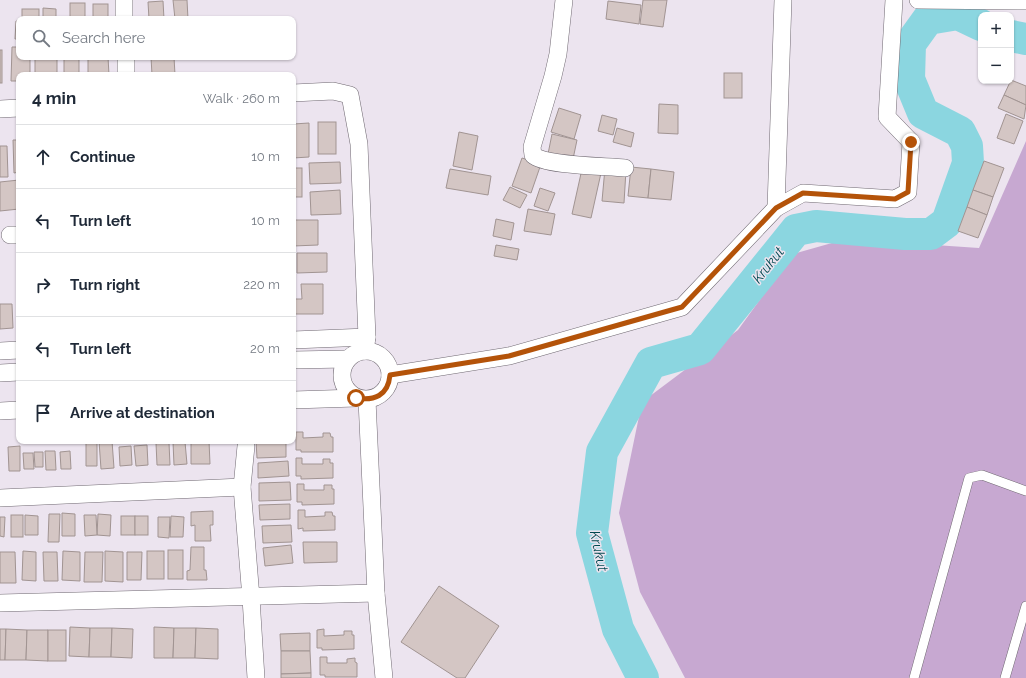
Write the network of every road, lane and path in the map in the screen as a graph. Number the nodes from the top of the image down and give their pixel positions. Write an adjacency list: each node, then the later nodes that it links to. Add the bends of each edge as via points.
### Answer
1 (124, 0): 7 (street)
2 (564, 0): 13 (street, via 558,54 532,148 533,155 538,159 553,162)
3 (783, 0): 14 (street)
4 (894, 0): 14 (street, via 887,117 911,142 908,192 895,199 803,193)
5 (918, 0): 6 (street)
6 (1026, 1)
7 (124, 16)
8 (126, 60): 9 (street)
9 (126, 72)
10 (296, 93): 16 (street, via 333,91 350,95 359,144)
11 (16, 108): 12 (street)
12 (0, 109)
13 (625, 168)
14 (776, 208): 23 (street, via 682,307 509,356)
15 (296, 340): 16 (street)
16 (366, 344): 20 (street); 23 (street, via 372,352 383,358)
17 (16, 350): 18 (street)
18 (0, 351)
19 (296, 360): 20 (street)
20 (347, 360): 24 (street, via 342,371 343,384 346,390)
21 (16, 372): 22 (street)
22 (0, 373)
23 (390, 375): 24 (street, via 384,392 379,396)
24 (362, 399): 25 (street); 32 (street)
25 (296, 400)
26 (16, 410): 27 (street)
27 (0, 411)
28 (246, 446): 29 (street)
29 (242, 487): 31 (street); 33 (street)
30 (1026, 491): 38 (lane, via 982,475 969,478)
31 (0, 498)
32 (376, 593): 33 (street); 37 (street)
33 (251, 598): 34 (street); 36 (street)
34 (0, 604)
35 (1026, 606): 39 (lane)
36 (256, 678)
37 (384, 678)
38 (914, 678)
39 (1006, 678)

